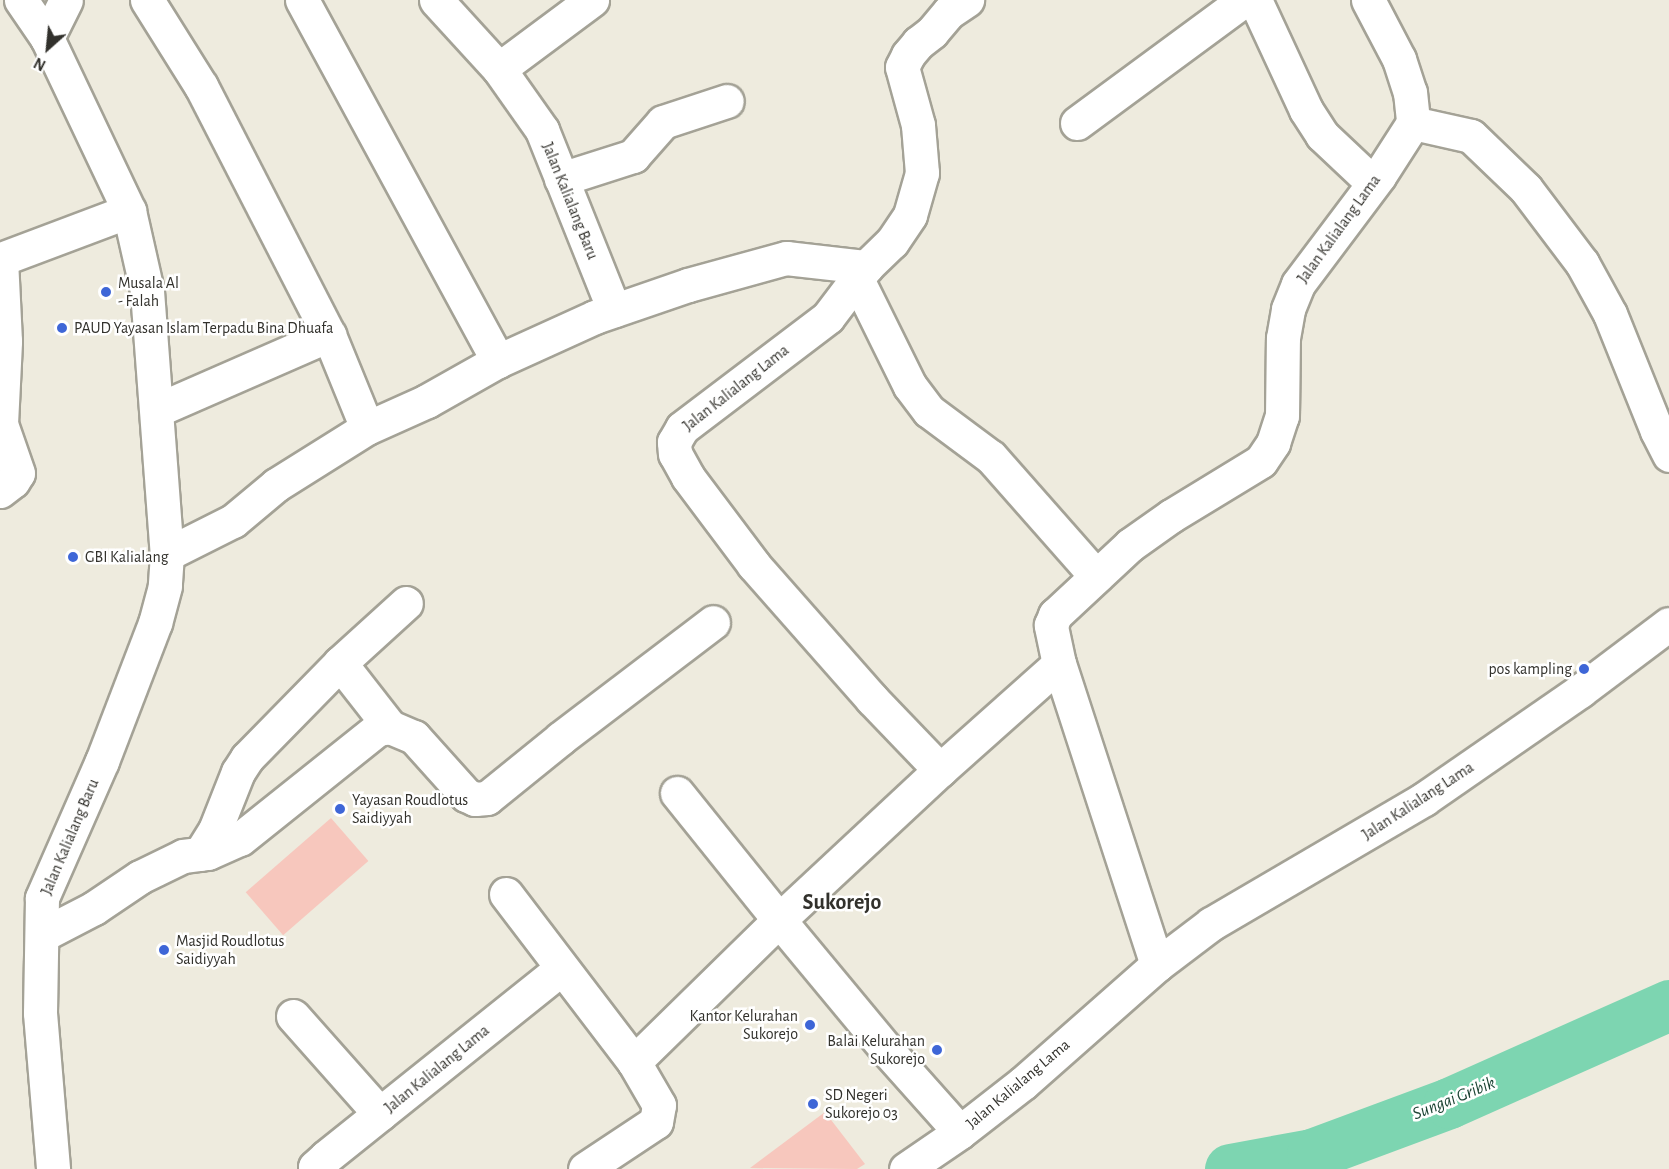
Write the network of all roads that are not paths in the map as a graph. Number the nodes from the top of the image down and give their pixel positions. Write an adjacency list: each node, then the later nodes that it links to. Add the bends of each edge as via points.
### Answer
1 (21, 0): 11 (street, Jalan Kalialang Baru)
2 (66, 0): 11 (street)
3 (147, 0): 22 (street, via 201,86)
4 (302, 0): 23 (street)
5 (436, 0): 12 (street, Jalan Kalialang Baru)
6 (592, 0): 12 (street)
7 (1244, 0): 14 (street)
8 (1255, 0): 17 (street, via 1306,110 1322,135)
9 (1368, 0): 15 (street, via 1399,59)
10 (958, 6): 20 (street, Jalan Kalialang Lama, via 908,55 902,67 918,125 922,173 910,215 892,242)
11 (47, 38): 18 (street, Jalan Kalialang Baru)
12 (499, 69): 16 (street, Jalan Kalialang Baru, via 542,130)
13 (727, 101): 16 (street, via 663,122 633,156)
14 (1077, 123)
15 (1422, 124): 17 (street, Jalan Kalialang Lama); 26 (street, via 1471,136 1526,189 1582,263 1610,314)
16 (561, 179): 21 (street, Jalan Kalialang Baru)
17 (1373, 183): 29 (street, Jalan Kalialang Lama, via 1298,284 1283,338 1282,416 1273,442 1261,460 1171,516)
18 (129, 211): 19 (street); 24 (street, Jalan Kalialang Baru, via 147,291)
19 (1, 260): 27 (street, via 5,341 1,424 18,473)
20 (862, 274): 21 (street, via 786,258); 29 (street, via 910,386 929,411 991,457); 36 (street, Jalan Kalialang Lama, via 828,317 682,428 674,442 675,454 754,565)
21 (614, 310): 23 (street)
22 (329, 335): 24 (street); 25 (street)
23 (498, 361): 25 (street, via 427,401)
24 (157, 410): 28 (street, Jalan Kalialang Baru)
25 (367, 428): 28 (street, via 276,485 233,521)
26 (1665, 436)
27 (0, 491)
28 (167, 554): 41 (street, Jalan Kalialang Baru, via 165,586 155,623 102,761 42,898)
29 (1095, 576): 34 (street, Jalan Kalialang Lama, via 1055,615 1051,625)
30 (406, 603): 33 (street)
31 (713, 622): 35 (street, via 487,798 475,800 466,795 414,737)
32 (1669, 624): 42 (street, Jalan Kalialang Lama, via 1424,799 1211,924)
33 (339, 663): 35 (street); 38 (street, via 247,758)
34 (1059, 664): 36 (street); 42 (street, Jalan Kalialang Lama)
35 (390, 727): 38 (street, via 378,729 240,839)
36 (940, 770): 40 (street)
37 (677, 793): 40 (street, Jalan Kalialang Lama)
38 (200, 854): 41 (street, via 183,856 140,877 94,908)
39 (506, 894): 43 (street)
40 (779, 921): 45 (street); 47 (street, Jalan Kalialang Lama)
41 (42, 934): 49 (street, Jalan Kalialang Baru, via 40,1013)
42 (1157, 965): 47 (street, Jalan Kalialang Lama, via 1023,1083)
43 (561, 969): 45 (street); 46 (street, Jalan Kalialang Lama)
44 (293, 1016): 46 (street)
45 (634, 1062): 50 (street, via 659,1105 656,1122)
46 (380, 1114): 48 (street, Jalan Kalialang Lama)
47 (960, 1132): 51 (street, Jalan Kalialang Lama)
48 (315, 1168)
49 (53, 1169)
50 (585, 1169)
51 (906, 1169)

